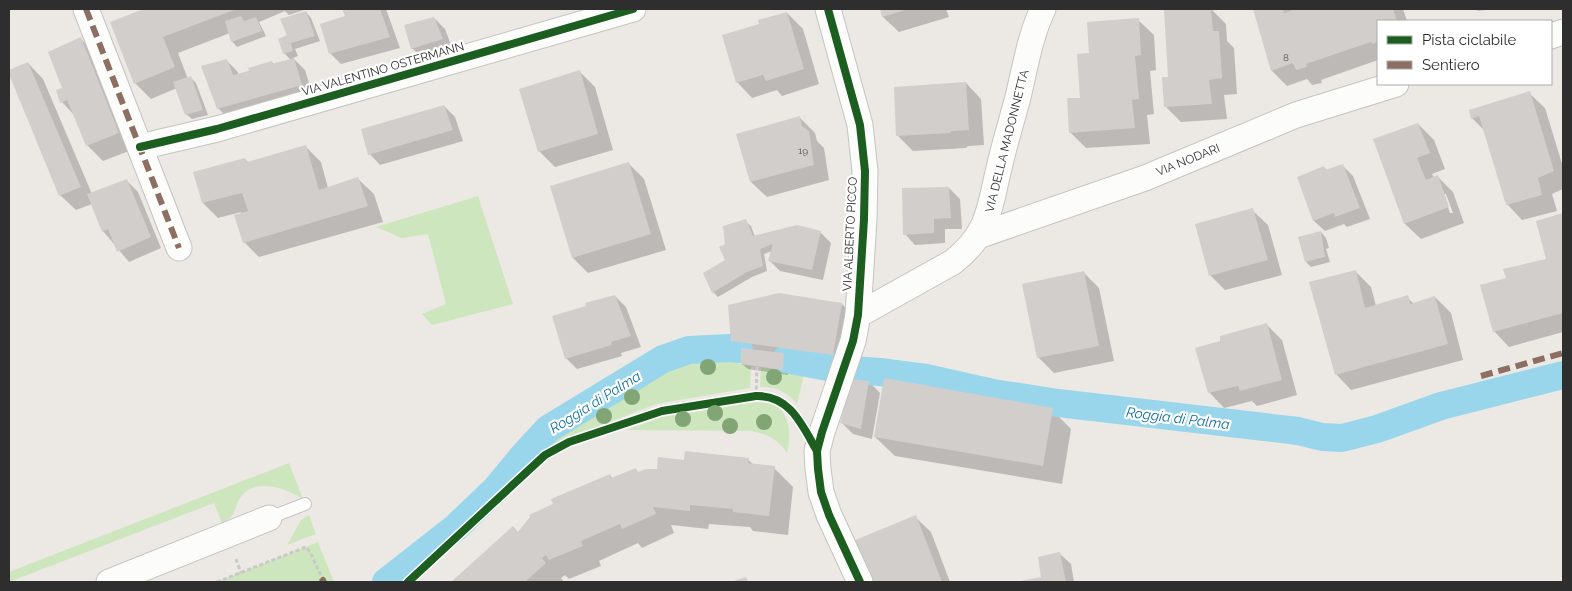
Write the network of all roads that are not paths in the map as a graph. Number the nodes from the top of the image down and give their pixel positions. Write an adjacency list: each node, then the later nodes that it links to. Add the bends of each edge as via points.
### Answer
1 (633, 9): 6 (street, VIA VALENTINO OSTERMANN, via 217,129)
2 (828, 9): 9 (street, VIA ALBERTO PICCO, via 857,113 863,148 864,219)
3 (1043, 9): 7 (street, VIA DELLA MADONNETTA, via 1024,70 989,213)
4 (90, 10): 6 (street)
5 (1393, 85): 7 (street, VIA NODARI, via 1296,116 1145,178)
6 (140, 147): 8 (street)
7 (978, 236): 9 (street, VIA DELLA MADONNETTA, via 953,262)
8 (180, 248)
9 (858, 315): 13 (street, via 853,341 817,450 821,492)
10 (305, 504): 11 (lane)
11 (269, 518): 12 (street)
12 (109, 582)
13 (860, 582)

